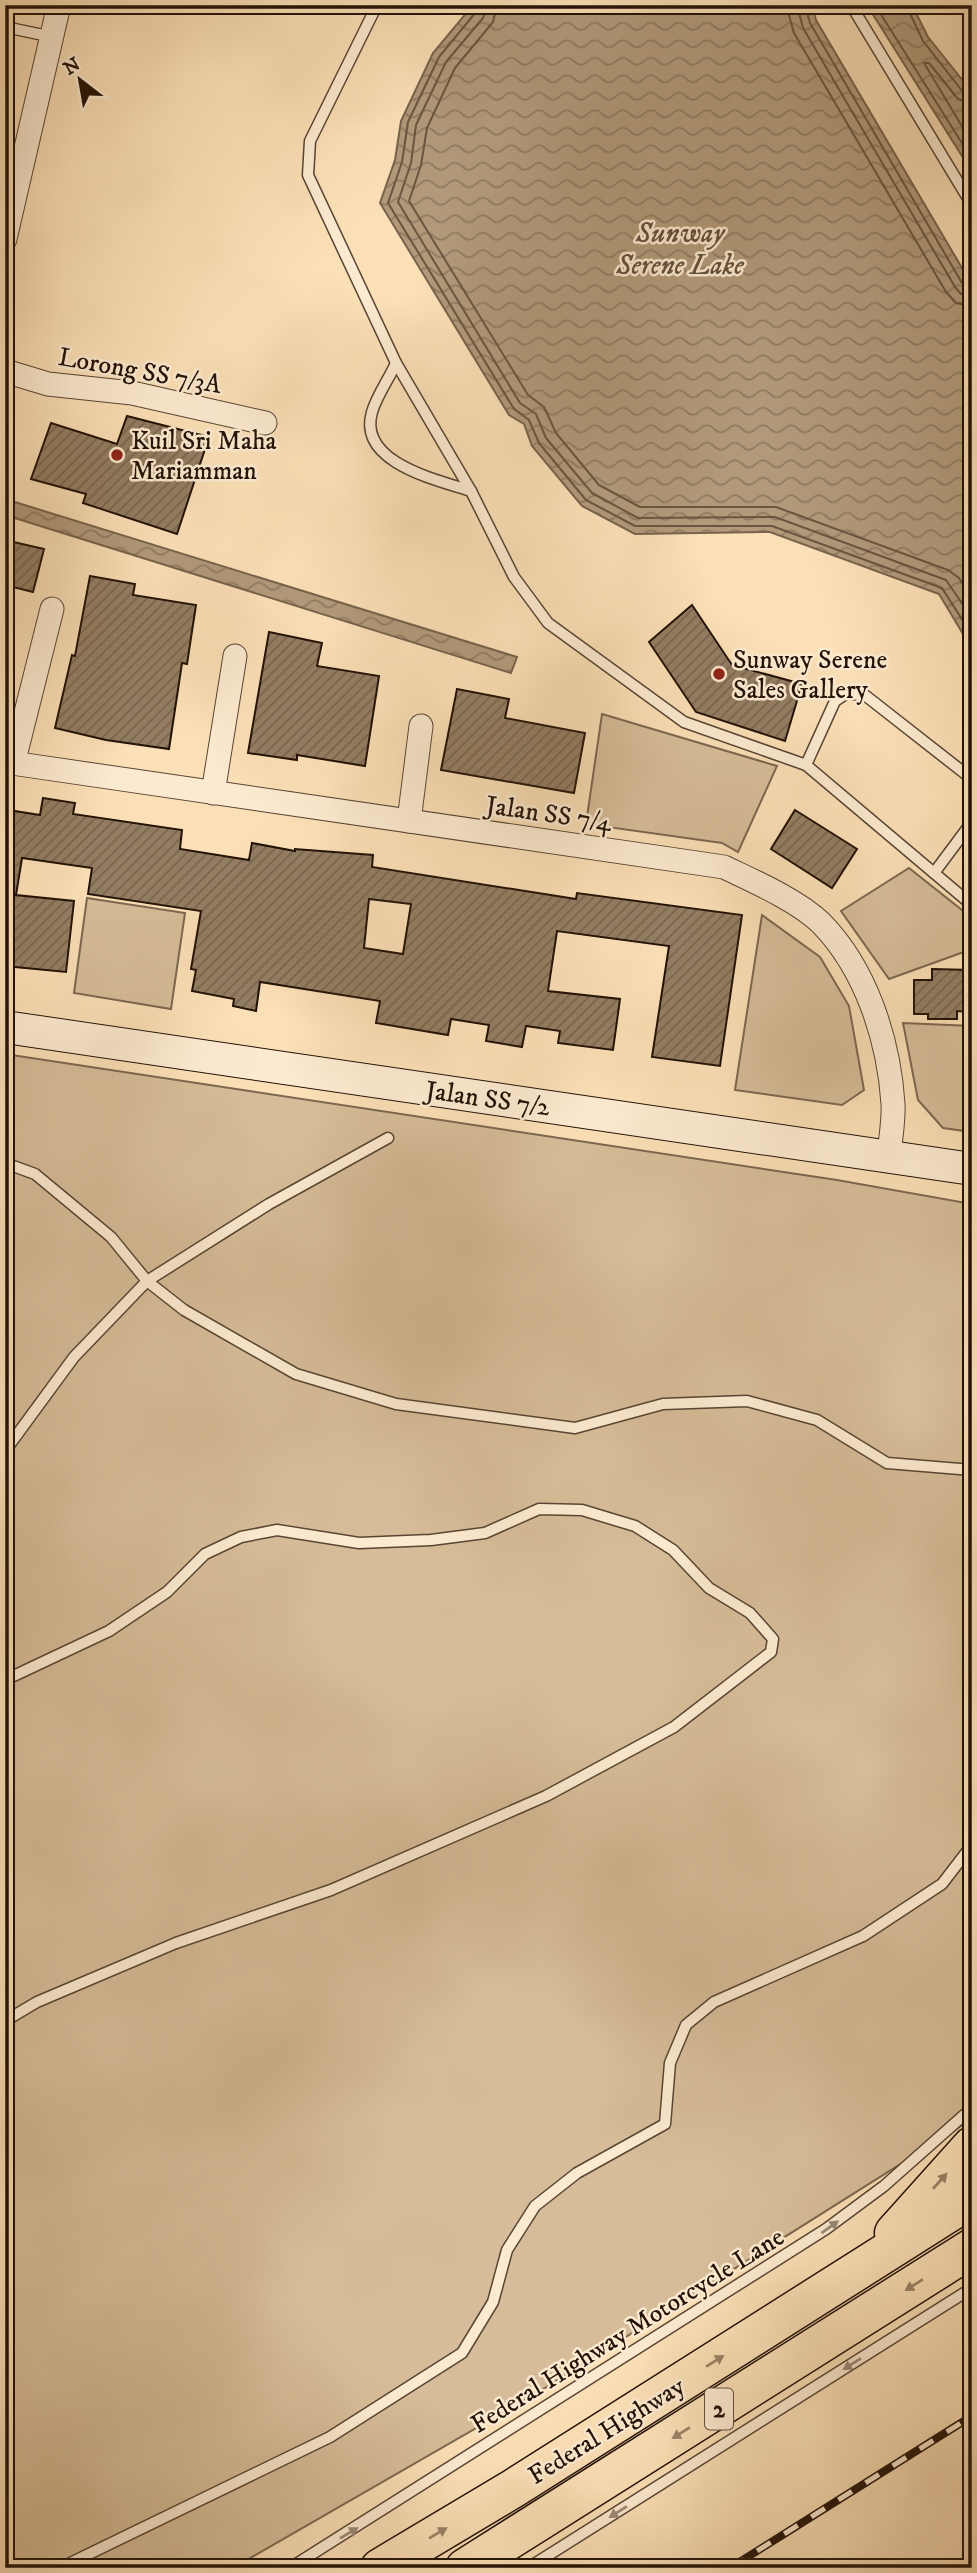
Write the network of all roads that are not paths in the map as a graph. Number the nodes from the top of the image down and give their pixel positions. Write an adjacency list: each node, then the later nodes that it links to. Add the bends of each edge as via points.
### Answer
1 (59, 5): 5 (street)
2 (377, 5): 8 (lane, via 310,141 309,174)
3 (851, 5): 6 (lane)
4 (5, 27): 5 (lane)
5 (53, 37): 7 (street)
6 (970, 202)
7 (5, 239)
8 (396, 363): 11 (lane); 11 (lane, via 371,414 373,437 383,455 402,467)
9 (5, 371): 10 (street, Lorong SS 7/3A, via 48,384 132,393)
10 (265, 423)
11 (471, 491): 16 (lane, via 514,577 548,623 684,722)
12 (52, 609): 15 (street)
13 (235, 656): 18 (street)
14 (421, 726): 19 (street)
15 (9, 763): 18 (street, Jalan SS 7/4)
16 (806, 765): 17 (lane, via 835,701 847,693 866,696); 21 (lane)
17 (972, 779)
18 (213, 793): 19 (street, Jalan SS 7/4)
19 (409, 821): 25 (street, Jalan SS 7/4, via 724,867 820,922 853,967 880,1023 893,1104)
20 (972, 822): 21 (lane)
21 (934, 873): 22 (lane)
22 (972, 905)
23 (5, 1027): 25 (street, Jalan SS 7/2)
24 (388, 1138): 28 (lane, via 269,1204)
25 (889, 1157): 27 (street, Jalan SS 7/2)
26 (5, 1163): 28 (lane, via 35,1174 111,1237)
27 (972, 1169)
28 (147, 1281): 29 (lane, via 74,1357); 30 (lane, via 184,1310 296,1374 396,1404 575,1427 663,1404 747,1401 817,1420 887,1463)
29 (5, 1451)
30 (972, 1470)
31 (5, 1680): 33 (lane, via 109,1631 167,1592 205,1554 241,1537 277,1530 359,1543 431,1540 485,1533 539,1508 582,1510 635,1527 673,1550 709,1588 750,1613 773,1639 771,1652 674,1727 545,1796 331,1889 163,1949 37,2001)
32 (972, 1845): 40 (lane, via 942,1884 863,1936 714,2002 687,2025 670,2063 665,2124 577,2173 535,2206 507,2250 493,2302 462,2353 330,2437)
33 (5, 2021)
34 (972, 2108): 41 (lane, Federal Highway Motorcycle Lane, one-way to 34, via 826,2230)
35 (972, 2146): 38 (highway, one-way to 35)
36 (972, 2198): 38 (highway, Federal Highway / 2)
37 (972, 2248): 43 (highway, Federal Highway / 2, one-way to 43)
38 (862, 2268): 42 (highway, Federal Highway / 2, one-way to 38)
39 (972, 2288): 44 (lane, one-way to 44)
40 (60, 2568)
41 (290, 2568)
42 (380, 2568)
43 (465, 2568)
44 (528, 2568)

